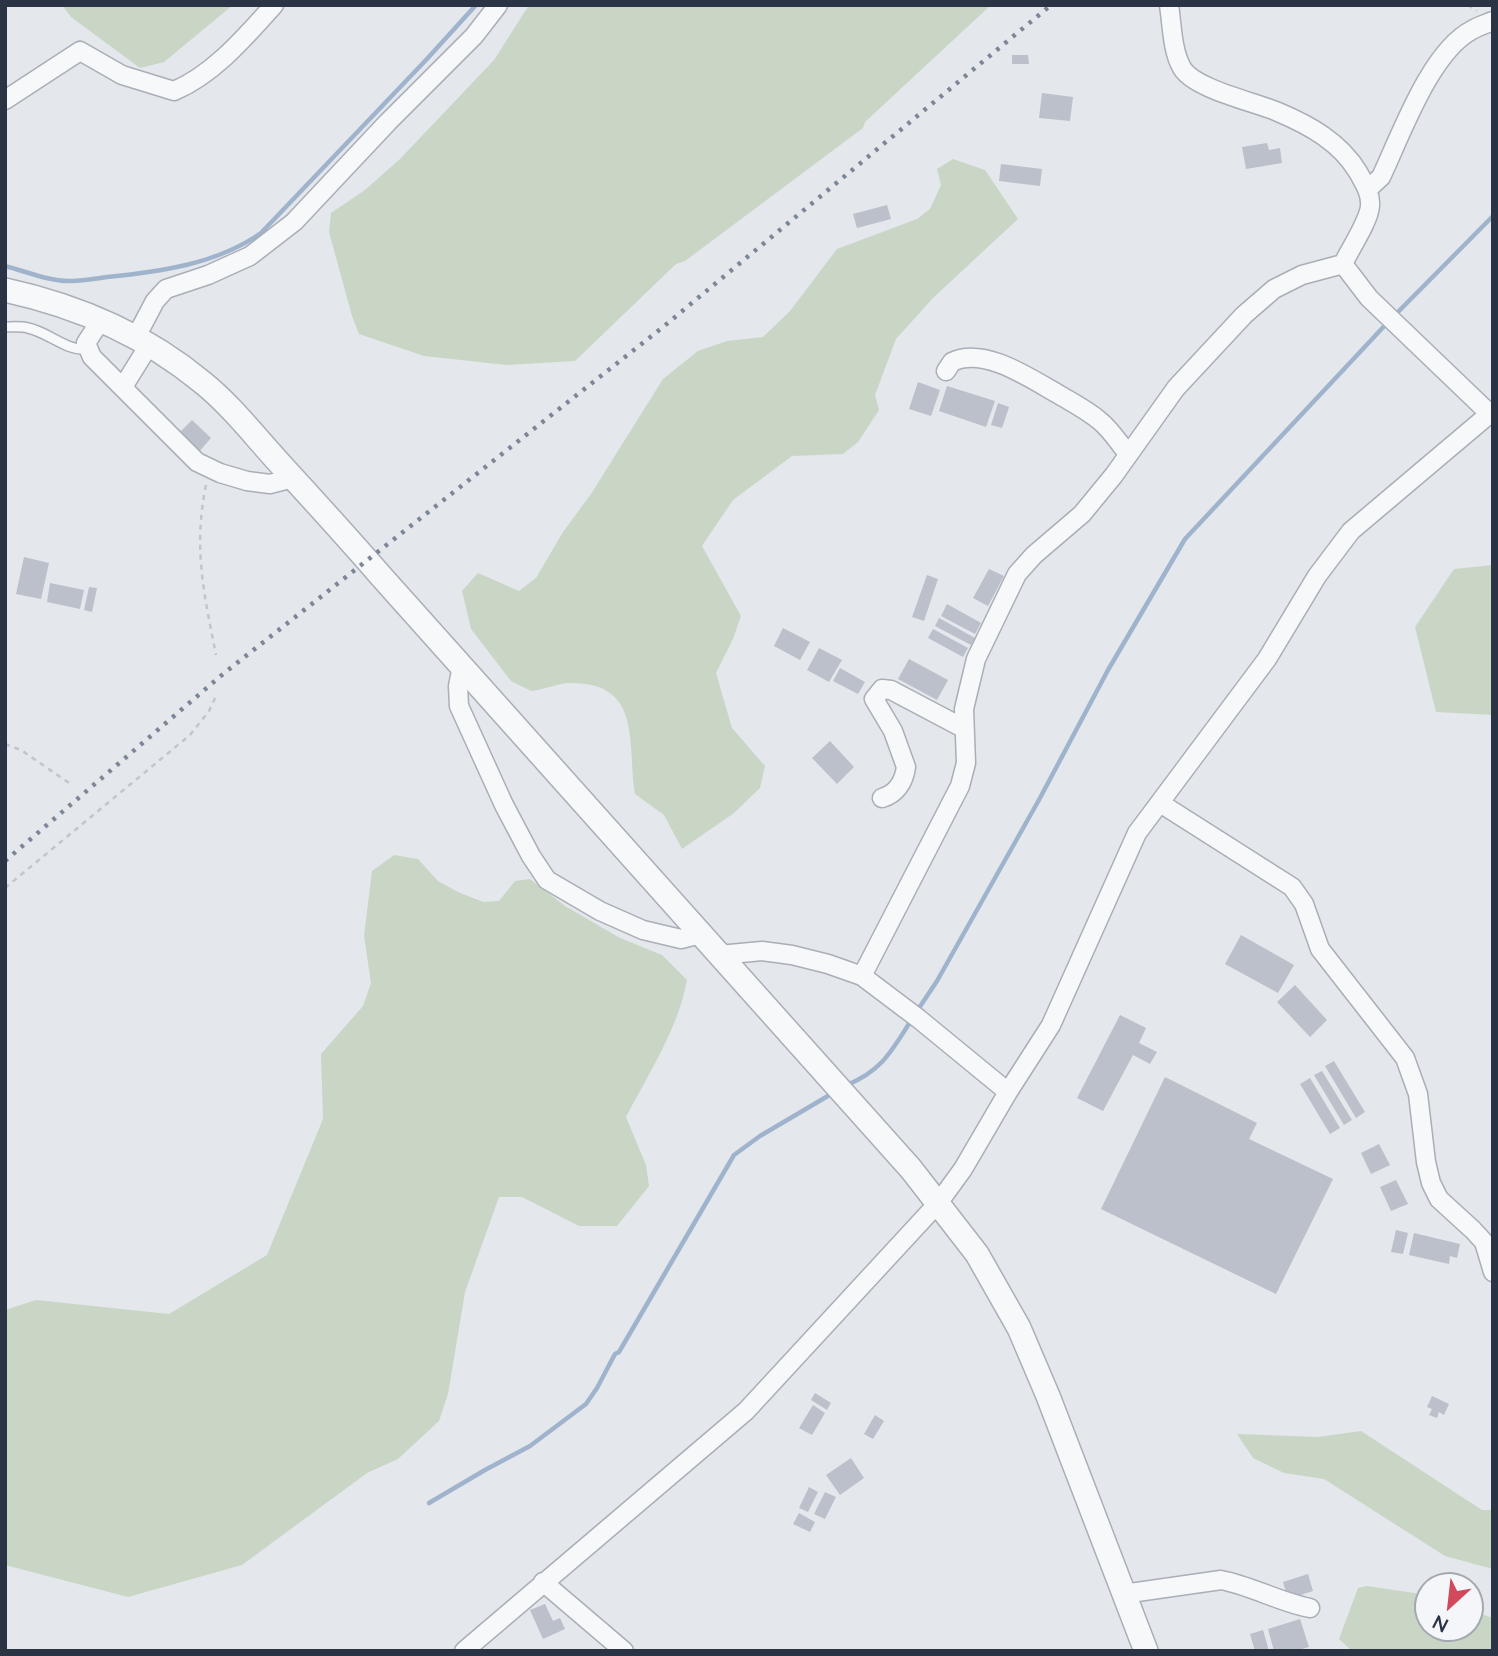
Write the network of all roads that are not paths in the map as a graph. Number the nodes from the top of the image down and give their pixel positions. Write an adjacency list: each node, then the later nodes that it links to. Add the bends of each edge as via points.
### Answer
1 (274, 5): 5 (street, via 202,75 174,91 122,75 80,51)
2 (498, 5): 11 (street, via 474,36 294,222 250,256 166,289 155,301)
3 (1169, 5): 6 (street, via 1183,70 1223,93 1279,112 1336,144)
4 (1493, 21): 6 (street, via 1470,30 1442,57 1381,177)
5 (5, 100)
6 (1368, 189): 7 (street, via 1370,208)
7 (1343, 264): 15 (street, via 1369,298); 16 (street, via 1302,275 1274,289 1244,315 1176,388)
8 (5, 290): 9 (street, via 69,306)
9 (101, 320): 11 (street); 12 (street, via 89,335)
10 (5, 327): 12 (lane, via 28,328)
11 (142, 341): 14 (street); 17 (street, via 204,383)
12 (88, 349): 14 (street)
13 (946, 371): 16 (street, via 952,362 969,358 1019,371 1099,419)
14 (123, 387): 17 (street, via 197,463 247,481 270,484)
15 (1491, 413): 21 (street, via 1352,531 1317,576 1267,659)
16 (1128, 454): 19 (street, via 1082,514 1017,574 976,659)
17 (293, 478): 18 (street)
18 (462, 666): 22 (street); 22 (street, via 459,706 503,805 547,880 643,930 681,939)
19 (963, 728): 20 (street, via 882,689 874,699 893,731 906,767 899,788); 24 (street, via 966,763 960,786)
20 (882, 798)
21 (1160, 803): 25 (street, via 1137,833 1051,1025); 27 (street, via 1292,887 1304,904 1320,949 1405,1058 1418,1094 1431,1183 1439,1199 1484,1242)
22 (701, 934): 23 (street)
23 (719, 955): 24 (street, via 762,951); 26 (street)
24 (862, 976): 25 (street)
25 (1008, 1092): 26 (street)
26 (939, 1202): 28 (street, via 746,1411); 29 (street, via 977,1254 1019,1328)
27 (1493, 1272)
28 (543, 1582): 31 (street); 32 (street)
29 (1123, 1594): 30 (street, via 1221,1580); 33 (street)
30 (1310, 1608)
31 (464, 1651)
32 (624, 1651)
33 (1146, 1651)

